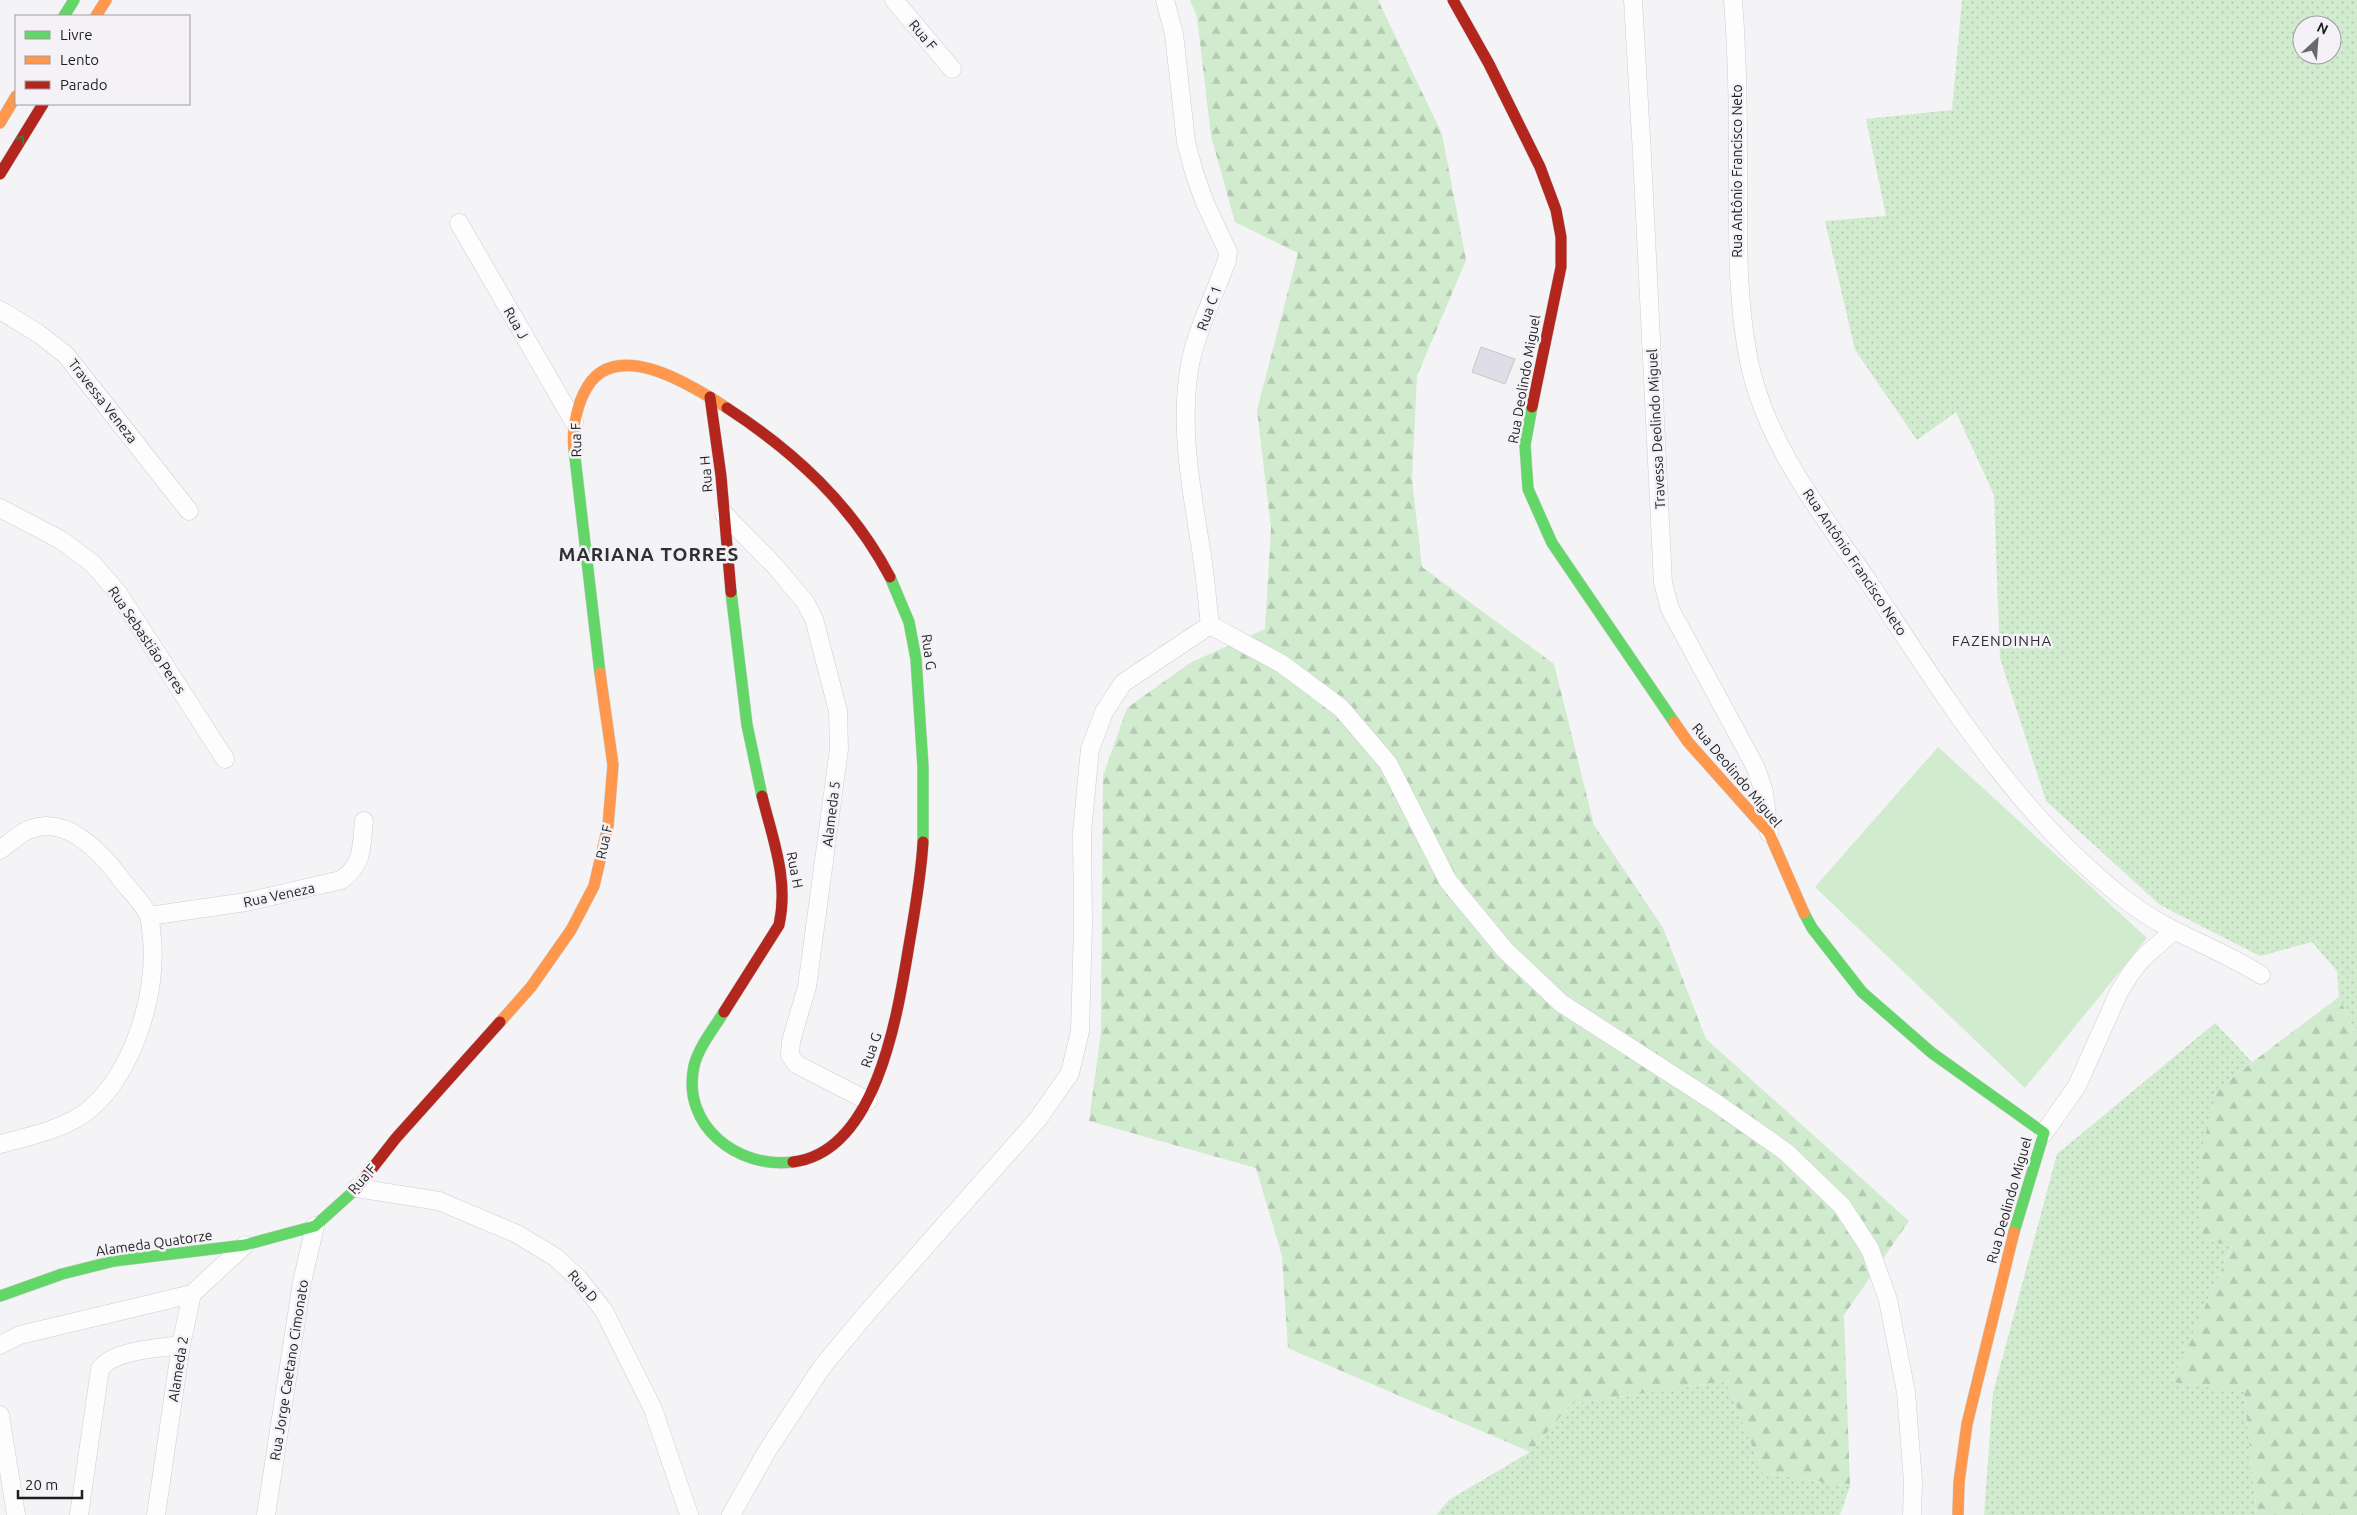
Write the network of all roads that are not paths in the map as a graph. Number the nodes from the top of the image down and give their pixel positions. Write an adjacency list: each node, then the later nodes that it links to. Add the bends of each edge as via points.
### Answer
1 (74, 0): 8 (street)
2 (106, 0): 9 (street)
3 (894, 0): 10 (street, Rua F)
4 (1165, 0): 23 (street, Rua C 1, via 1174,34 1186,142 1194,172 1228,252 1190,362 1186,397 1190,484)
5 (1453, 0): 26 (street, Rua Deolindo Miguel, via 1540,167 1558,219 1561,267 1525,445 1528,489 1552,542 1688,742)
6 (1633, 0): 26 (street, Travessa Deolindo Miguel, via 1663,583 1670,609 1756,768 1764,792)
7 (1733, 0): 29 (street, Rua Antônio Francisco Neto, via 1738,115 1738,279 1749,363 1770,428 1800,481 1960,718 2036,816 2082,863 2132,905)
8 (65, 15)
9 (97, 15)
10 (952, 69)
11 (15, 98): 13 (street)
12 (42, 105): 14 (street, one-way to 12)
13 (0, 123)
14 (0, 174)
15 (459, 223): 19 (street, Rua J)
16 (0, 310): 21 (street, Travessa Veneza, via 40,334 66,355)
17 (604, 370): 18 (street, Rua G, via 620,363 636,364 664,373); 19 (street, Rua F, via 588,383 579,399)
18 (710, 397): 22 (street, Rua H); 31 (street, Rua G, via 760,431 821,481 864,533 900,597 916,652 923,763 921,862 894,1029)
19 (574, 422): 34 (street, Rua F, via 573,442 590,598 613,765 608,826 594,886 575,922 531,988 396,1138)
20 (0, 508): 24 (street, Rua Sebastião Peres, via 61,540 93,564 118,593)
21 (189, 511)
22 (724, 514): 31 (street, Alameda 5, via 805,602 818,633 838,711 839,749 811,959 790,1055 796,1064); 31 (street, Rua H, via 744,714 785,895 779,925 716,1023 694,1066 694,1100 710,1134 733,1150 762,1162 785,1164 815,1158 858,1118)
23 (1210, 625): 47 (street, via 1123,684 1104,712 1090,749 1082,832 1080,1031 1070,1073 1038,1119 822,1367 767,1451); 48 (street, via 1282,664 1341,708 1388,763 1448,881 1505,950 1561,1003 1786,1152 1842,1206 1870,1249 1888,1300 1906,1392 1913,1482)
24 (225, 759)
25 (364, 821): 28 (street, Rua Veneza, via 358,864 341,880 246,902)
26 (1770, 833): 32 (street, Rua Deolindo Miguel, via 1812,928 1862,992 1932,1053)
27 (0, 850): 28 (street, via 25,832 49,827 66,830 86,840 104,856)
28 (149, 916): 33 (street, via 154,959 146,1011 128,1058 114,1081 91,1109 64,1124)
29 (2173, 931): 30 (street, Rua Antônio Francisco Neto, via 2237,959); 32 (street, via 2131,973 2119,992 2077,1086)
30 (2261, 975)
31 (868, 1101)
32 (2044, 1133): 49 (street, Rua Deolindo Miguel, via 2012,1241 1966,1424)
33 (0, 1144)
34 (357, 1188): 35 (street, Rua F); 46 (street, Rua D, via 438,1201 516,1234 555,1257 578,1278 604,1311 653,1410)
35 (315, 1226): 36 (street, Alameda Quatorze); 45 (street, Rua Jorge Caetano Cimonato, via 302,1282)
36 (245, 1246): 37 (street); 38 (street, Alameda Quatorze, via 114,1261 62,1274)
37 (192, 1294): 39 (street, via 20,1335); 40 (street, Alameda 2)
38 (0, 1296)
39 (0, 1344)
40 (180, 1344): 43 (street, via 116,1356 105,1361 100,1369); 44 (street, Alameda 2)
41 (0, 1415): 42 (street)
42 (16, 1515)
43 (79, 1515)
44 (156, 1515)
45 (266, 1515)
46 (689, 1515)
47 (731, 1515)
48 (1912, 1515)
49 (1958, 1515)

